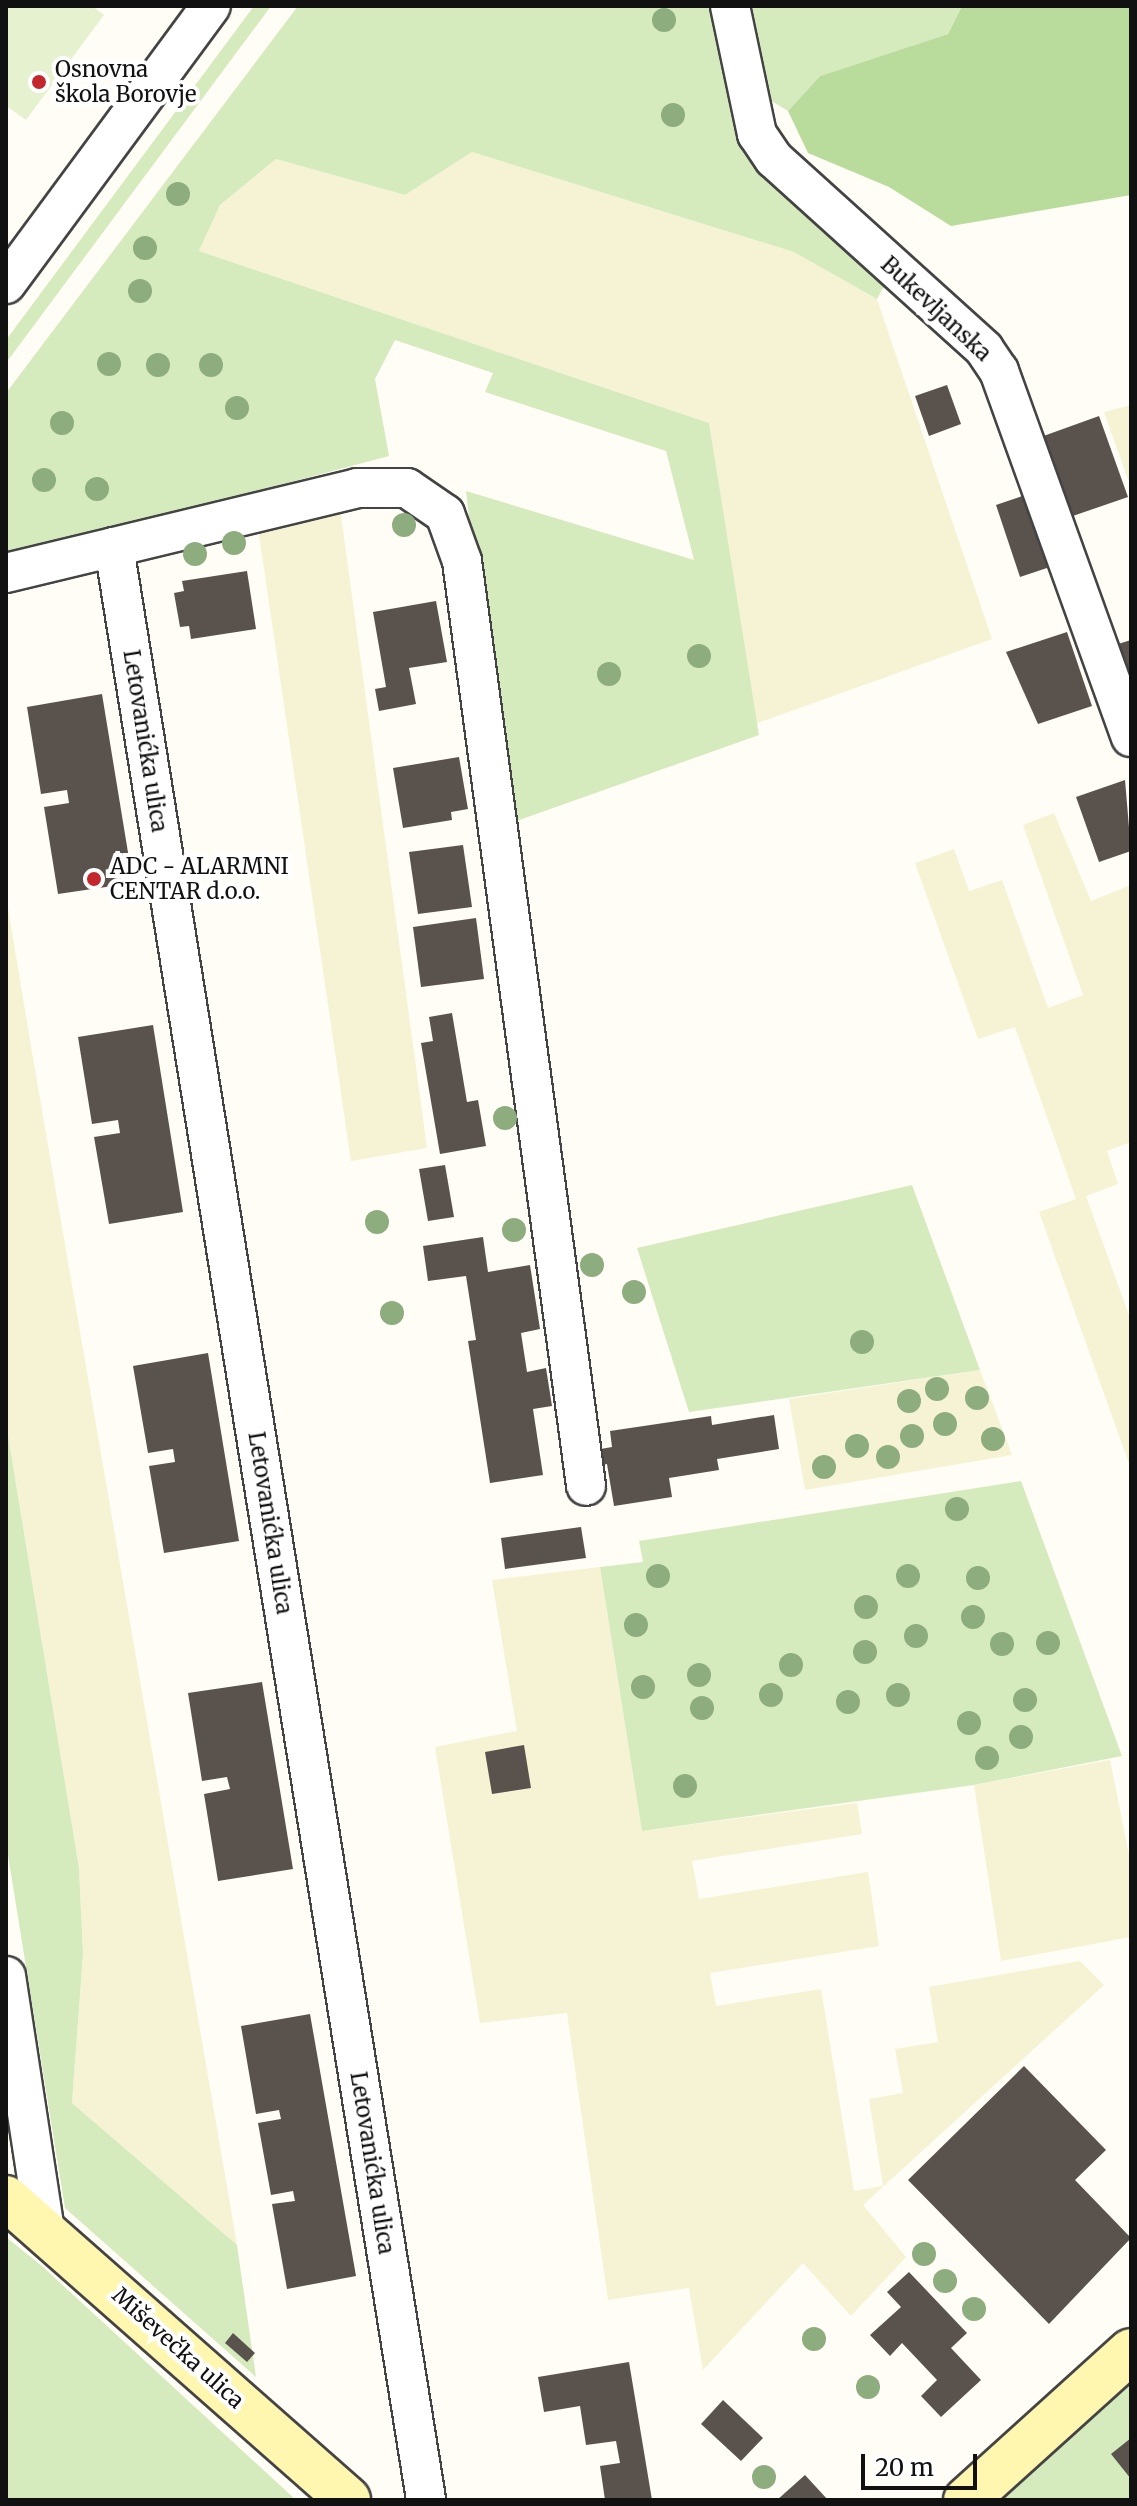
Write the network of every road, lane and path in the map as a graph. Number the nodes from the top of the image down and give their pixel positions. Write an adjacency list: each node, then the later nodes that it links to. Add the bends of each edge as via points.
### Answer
1 (211, 6): 3 (street)
2 (730, 6): 6 (street, Bukevljanska, via 757,134 774,159 984,349 999,371)
3 (6, 284)
4 (114, 547): 5 (street); 7 (street, via 357,488 407,488 445,514 462,561); 13 (street, Letovanićka ulica)
5 (6, 573)
6 (1131, 737)
7 (586, 1486)
8 (6, 1976): 10 (street)
9 (6, 2198): 10 (street, Miševečka ulica)
10 (45, 2230): 12 (street, Miševečka ulica)
11 (1131, 2351): 14 (street)
12 (348, 2500)
13 (426, 2500)
14 (966, 2500)

